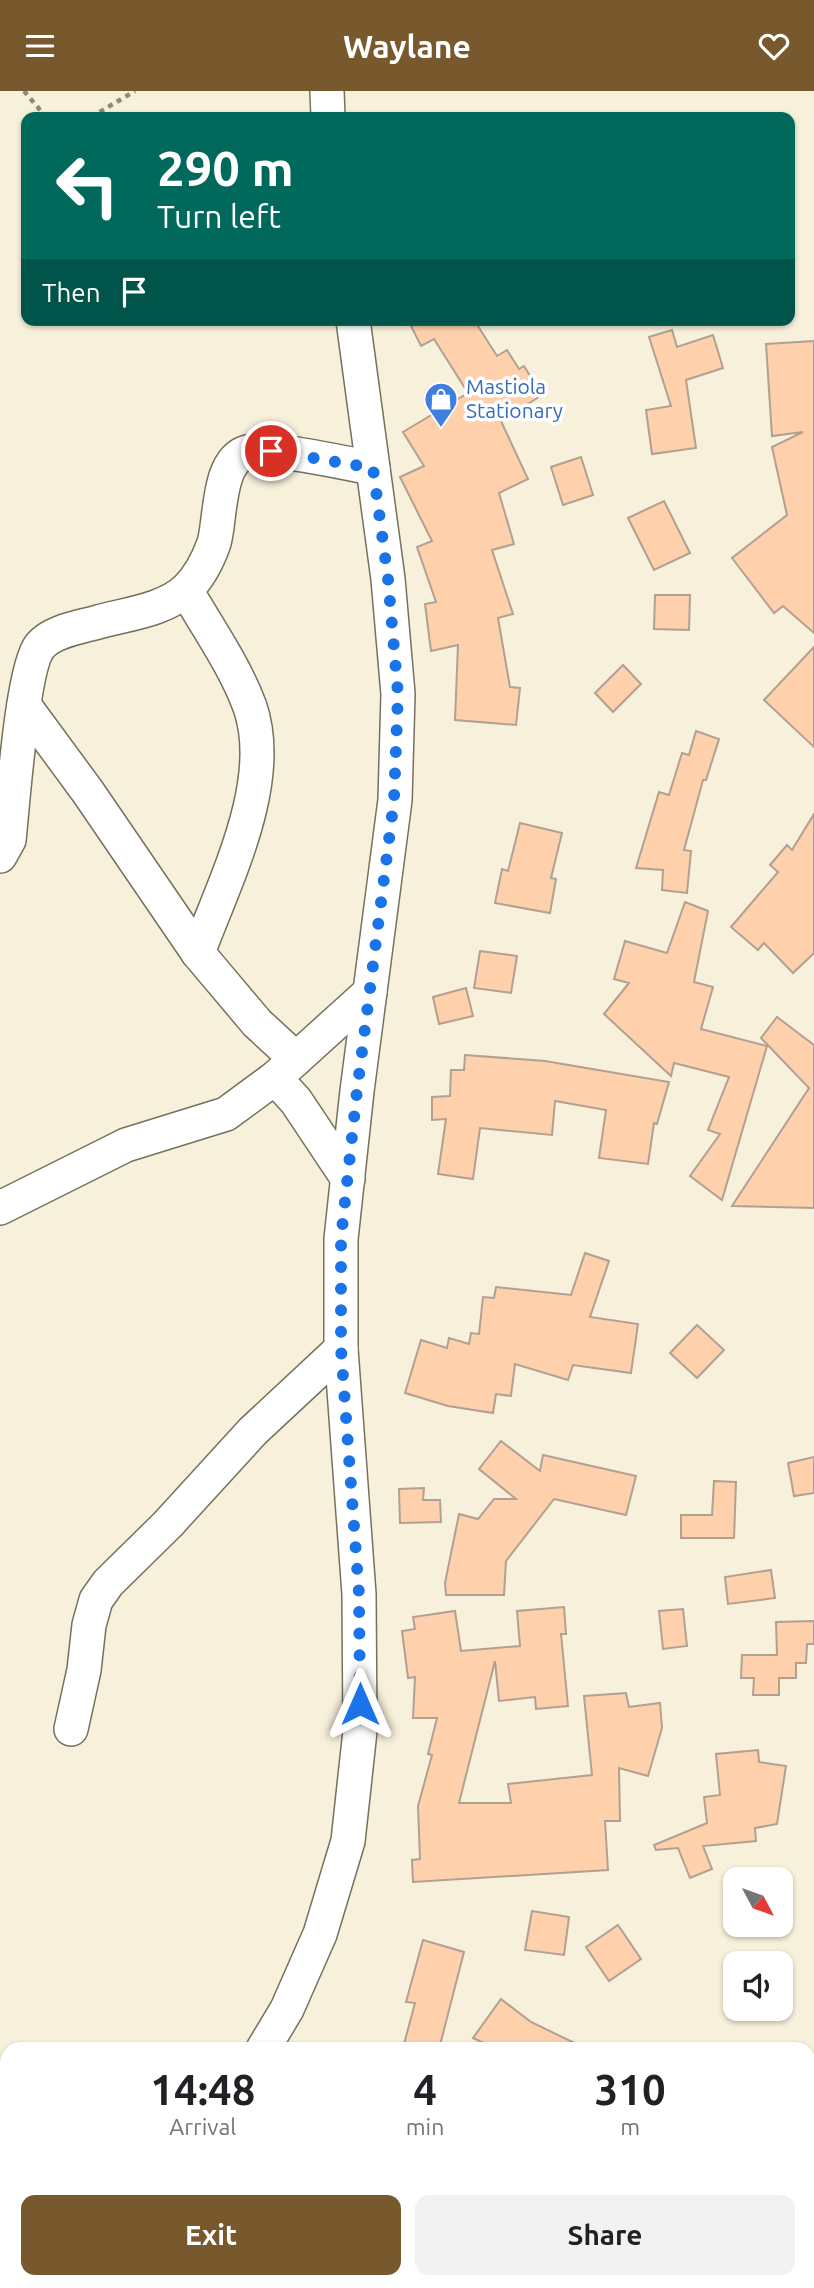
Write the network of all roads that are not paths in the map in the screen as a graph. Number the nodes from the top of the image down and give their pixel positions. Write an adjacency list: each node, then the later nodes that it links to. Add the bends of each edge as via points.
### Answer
1 (327, 91): 2 (street)
2 (328, 112)
3 (354, 326): 4 (street)
4 (373, 468): 5 (street, via 271,451 246,452 228,472 214,542 203,569); 9 (street, via 398,694 394,800)
5 (186, 590): 6 (street, via 159,606 56,635 40,645 31,664); 8 (street, via 231,666 250,709 258,753 254,792 237,849)
6 (24, 705): 7 (street, via 9,840); 8 (street)
7 (0, 856)
8 (198, 953): 10 (street, via 257,1023)
9 (370, 992): 10 (street); 11 (street)
10 (286, 1069): 11 (street, via 296,1101); 12 (street, via 226,1114 126,1145)
11 (348, 1179): 13 (street, via 341,1238)
12 (0, 1208)
13 (341, 1349): 14 (street, via 253,1431 108,1583 96,1600 89,1625); 15 (street, via 359,1594 360,1731 348,1841 320,1934 287,2009)
14 (71, 1728)
15 (266, 2042)

